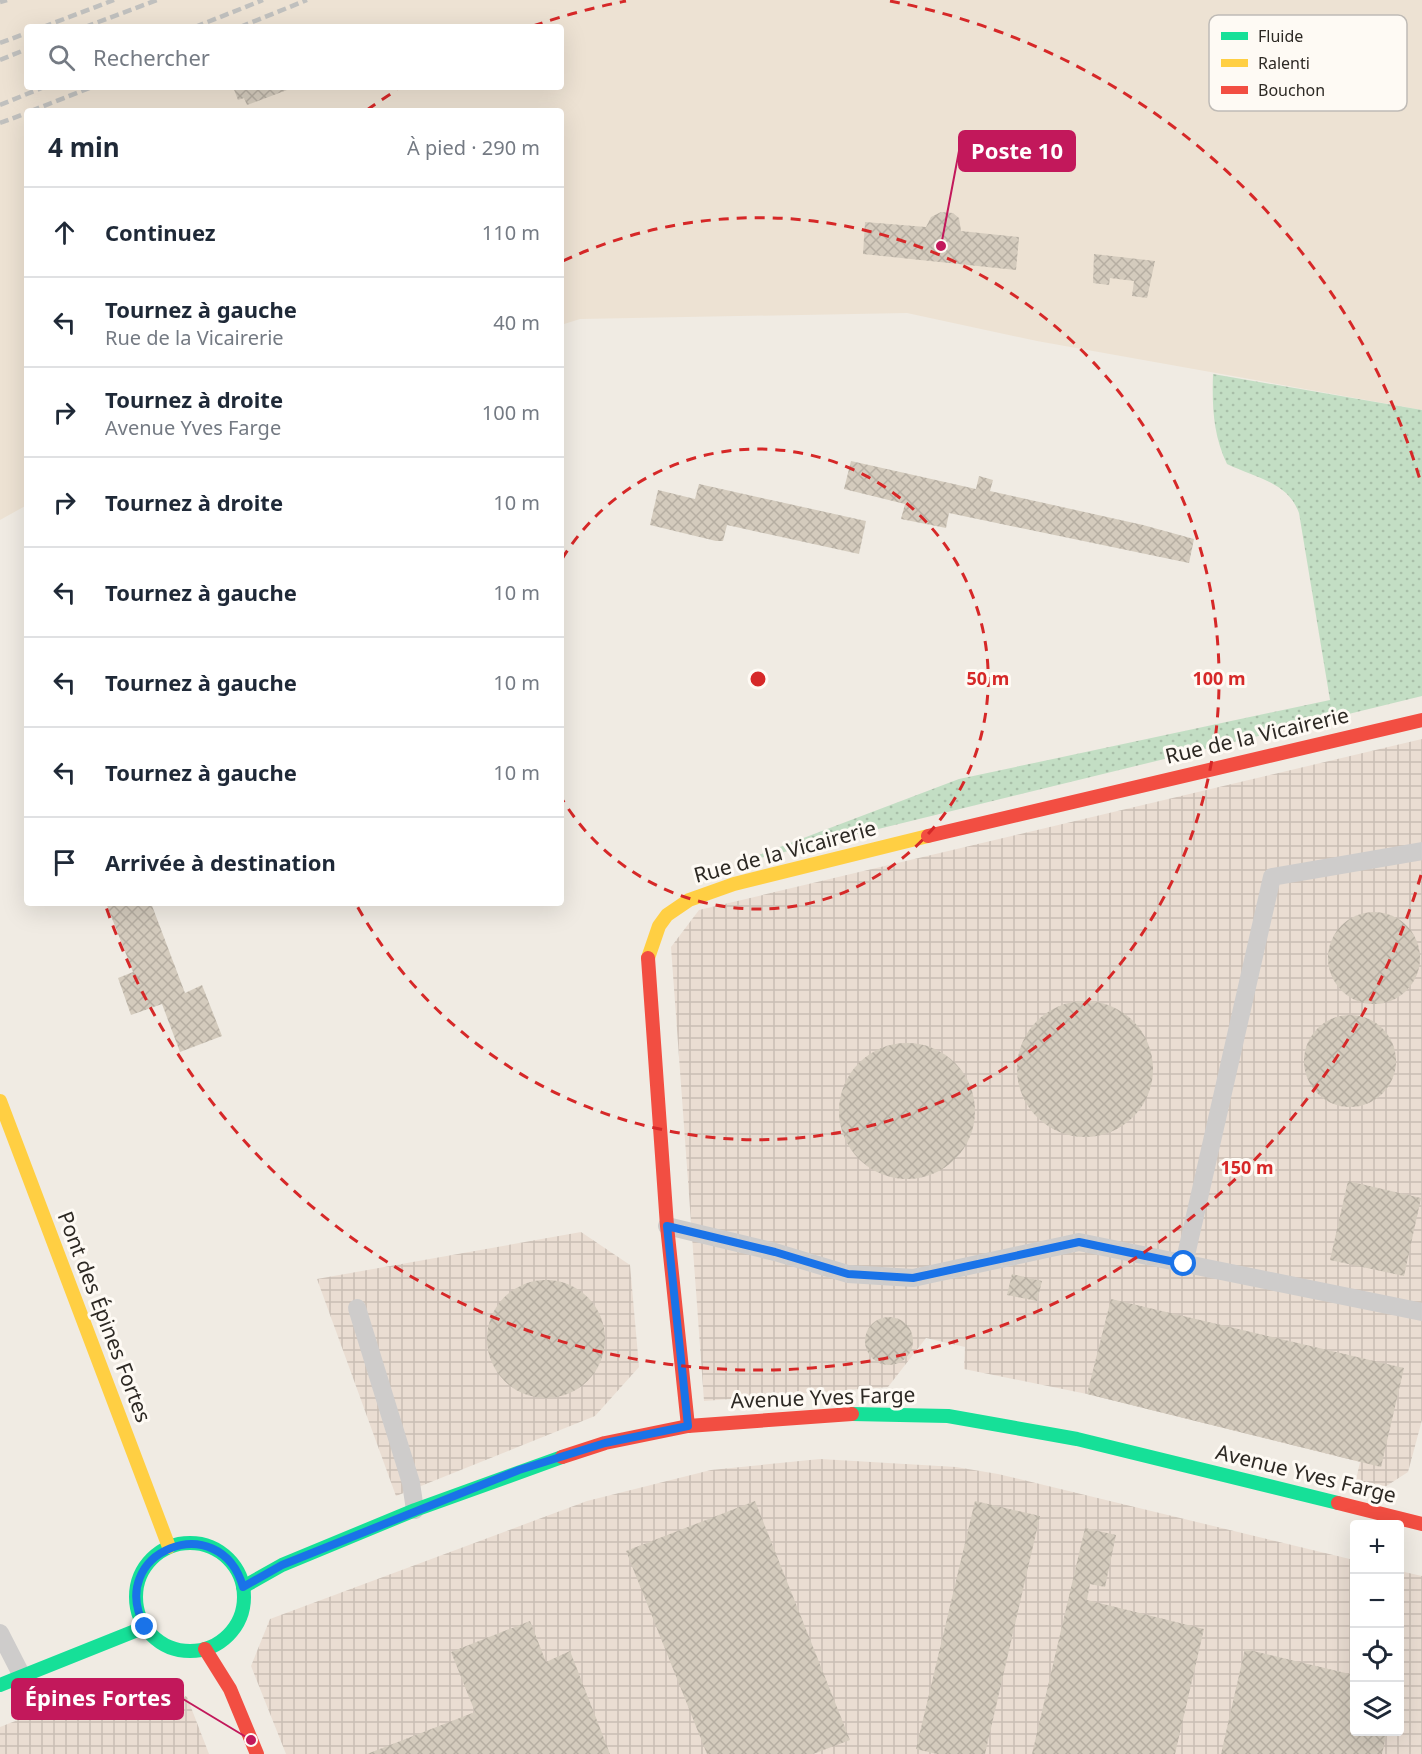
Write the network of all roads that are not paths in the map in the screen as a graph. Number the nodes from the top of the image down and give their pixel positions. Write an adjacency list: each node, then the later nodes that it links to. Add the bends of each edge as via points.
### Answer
1 (1422, 720): 4 (street, Rue de la Vicairerie, via 939,833 734,884 680,904 664,917 652,936 648,959)
2 (1422, 851): 5 (lane, via 1272,877)
3 (0, 1101): 12 (street, Pont des Épines Fortes)
4 (667, 1226): 5 (lane, via 848,1274 913,1278 1079,1242); 8 (street, Rue de la Vicairerie)
5 (1184, 1264): 7 (lane)
6 (357, 1308): 10 (lane, via 411,1483)
7 (1422, 1312)
8 (688, 1426): 10 (street, Avenue Yves Farge, via 605,1443 519,1470); 11 (street, Avenue Yves Farge, via 847,1414 948,1416 1077,1439)
9 (1422, 1505): 11 (lane)
10 (415, 1510): 13 (street, Avenue Yves Farge, via 282,1565)
11 (1420, 1524)
12 (169, 1547): 13 (street, via 193,1544 216,1550 233,1566); 14 (street, via 155,1557 140,1577 136,1603)
13 (243, 1587): 16 (street, via 243,1607 234,1629)
14 (145, 1627): 16 (street, via 156,1640 171,1648); 17 (street)
15 (0, 1633): 17 (lane)
16 (205, 1649): 19 (street, via 230,1689)
17 (22, 1676): 18 (street)
18 (0, 1685)
19 (256, 1754)

